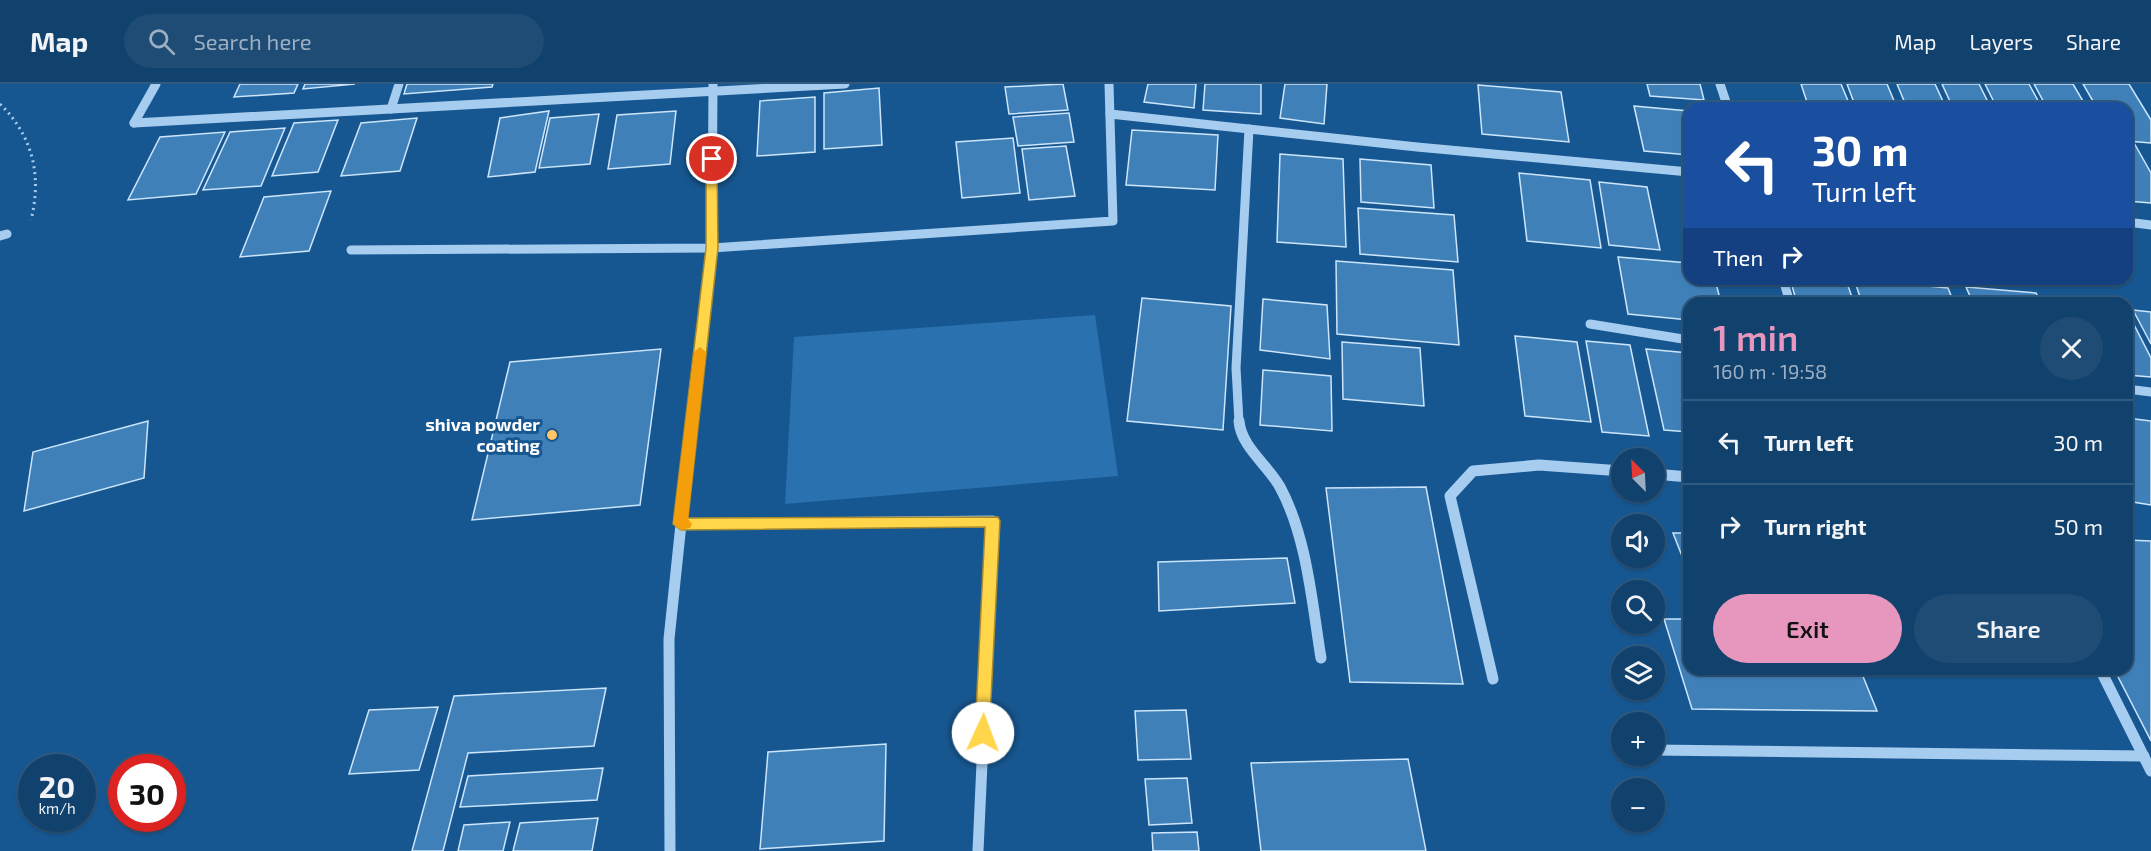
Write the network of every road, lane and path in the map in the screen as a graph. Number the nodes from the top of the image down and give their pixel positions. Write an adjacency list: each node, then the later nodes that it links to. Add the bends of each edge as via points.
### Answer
1 (156, 84): 9 (street, via 134,123)
2 (399, 84): 9 (street)
3 (845, 84): 6 (street)
4 (1109, 84): 10 (street)
5 (1720, 84): 7 (street)
6 (712, 88): 9 (street); 16 (street)
7 (1726, 102)
8 (0, 104): 15 (path, via 12,114 32,148 37,204 31,221)
9 (391, 109)
10 (1110, 114): 11 (street); 16 (street, via 1113,221)
11 (1249, 129): 12 (street); 26 (street, via 1236,357 1239,433 1280,487 1303,549)
12 (1683, 171)
13 (2133, 223): 14 (street)
14 (2151, 225)
15 (3, 235)
16 (712, 248): 17 (street); 25 (street)
17 (351, 250)
18 (1590, 324): 19 (street)
19 (1683, 339)
20 (2133, 390): 21 (street)
21 (2151, 392)
22 (1611, 470): 28 (street, via 1539,465 1473,471 1450,496)
23 (1665, 475): 24 (street)
24 (1683, 476)
25 (681, 524): 32 (street, via 669,639); 33 (street, via 993,521)
26 (1321, 657)
27 (2103, 675): 30 (street)
28 (1493, 680)
29 (1665, 750): 30 (street)
30 (2144, 756): 31 (street)
31 (2151, 771)
32 (670, 851)
33 (978, 851)

